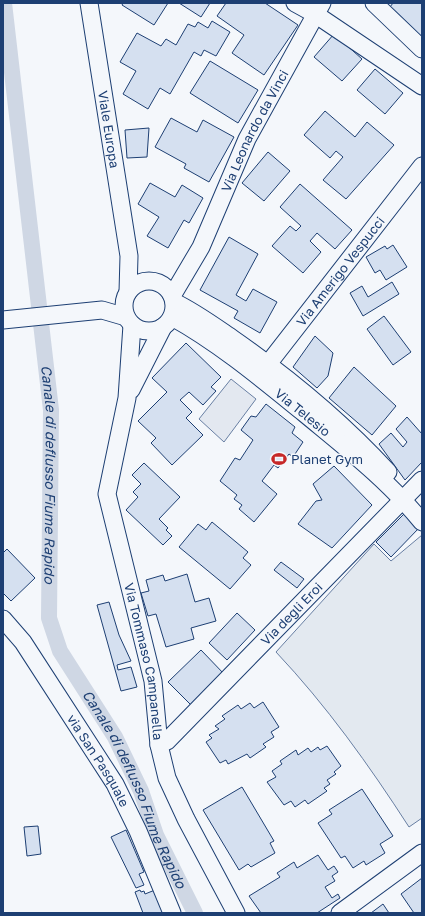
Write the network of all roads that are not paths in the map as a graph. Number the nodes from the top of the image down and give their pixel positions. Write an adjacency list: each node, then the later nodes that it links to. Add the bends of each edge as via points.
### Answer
1 (89, 3): 8 (street, Viale Europa)
2 (295, 3): 4 (street)
3 (374, 3): 5 (street)
4 (319, 9): 6 (street); 9 (street, Via Leonardo da Vinci, via 247,139)
5 (422, 49)
6 (422, 86)
7 (422, 166): 16 (street, Via Amerigo Vespucci)
8 (128, 256): 10 (street, Viale Europa); 11 (street, Viale Europa)
9 (193, 262): 10 (street, Via Leonardo da Vinci, via 169,279); 13 (street, Via Leonardo da Vinci)
10 (148, 281): 11 (street, via 132,287); 13 (street, via 161,284)
11 (126, 296): 12 (street); 15 (street)
12 (102, 310): 14 (street); 15 (street)
13 (170, 310): 15 (street, via 156,331 139,330); 16 (street, Via Telesio, via 190,327); 17 (street, Via Tommaso Campanella)
14 (10, 320)
15 (129, 321): 17 (street, Via Tommaso Campanella)
16 (263, 370): 19 (street, Via Telesio)
17 (127, 398): 22 (street, Via Tommaso Campanella, via 107,494 153,681)
18 (422, 480): 19 (street, Via degli Eroi)
19 (405, 497): 20 (street, Via Telesio); 22 (street, Via degli Eroi, via 167,741)
20 (422, 522)
21 (3, 619): 24 (street, via San Pasquale, via 23,642 115,784 138,831)
22 (159, 745): 25 (street, Via Tommaso Campanella, via 167,778)
23 (421, 854): 26 (street)
24 (172, 913)
25 (236, 913)
26 (340, 913)

